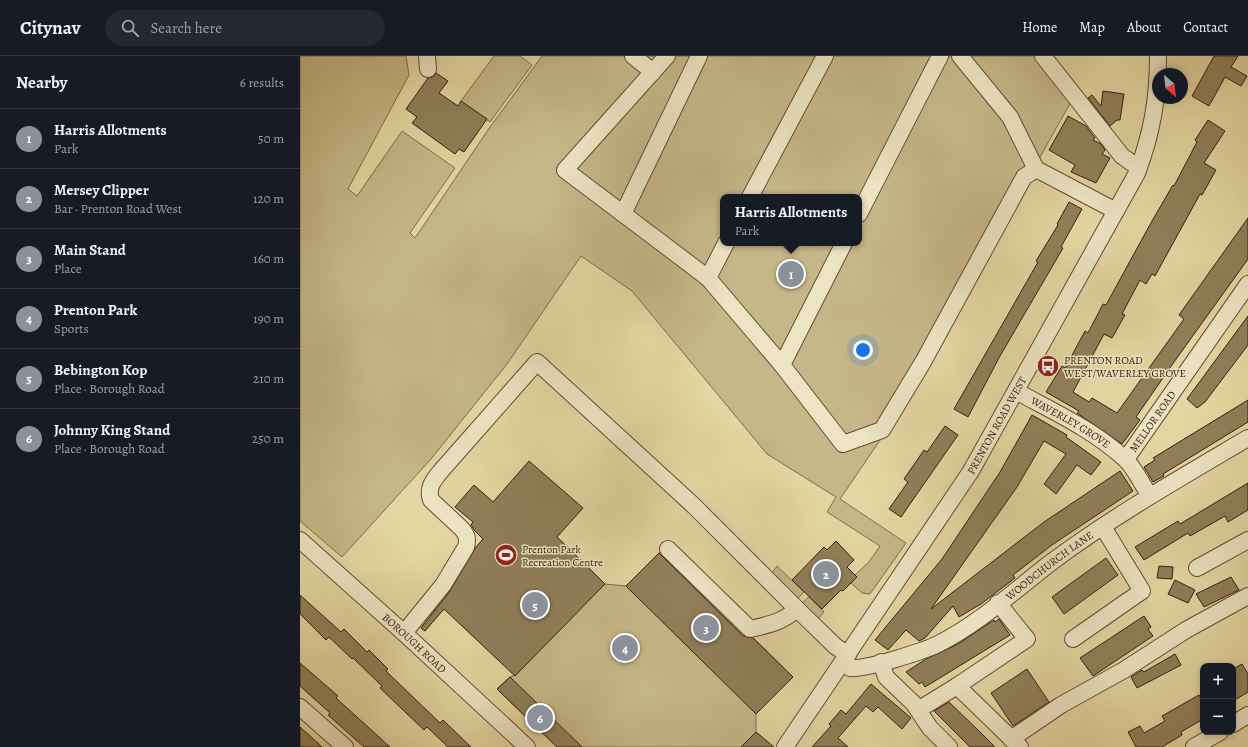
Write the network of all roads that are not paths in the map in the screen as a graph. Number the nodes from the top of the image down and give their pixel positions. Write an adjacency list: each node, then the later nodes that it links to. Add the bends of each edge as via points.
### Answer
1 (633, 56): 9 (street)
2 (667, 56): 9 (street)
3 (699, 56): 15 (street)
4 (825, 56): 12 (street)
5 (940, 56): 14 (street)
6 (960, 56): 10 (street, via 1010,117)
7 (1043, 56): 11 (street, via 1122,156)
8 (1158, 56): 11 (street, PRENTON ROAD WEST, via 1154,115)
9 (653, 72): 15 (street, via 565,170)
10 (1044, 167): 13 (street); 20 (street, via 1024,177 923,362 882,430 843,444)
11 (1139, 168): 13 (street, PRENTON ROAD WEST)
12 (752, 194)
13 (1118, 206): 21 (street, PRENTON ROAD WEST)
14 (862, 208)
15 (623, 214): 18 (street)
16 (724, 246): 18 (street)
17 (842, 246): 20 (street)
18 (708, 278): 20 (street)
19 (1248, 284): 23 (street, MELLOR ROAD)
20 (782, 365)
21 (1016, 391): 23 (street, WAVERLEY GROVE, via 1067,419); 35 (street, PRENTON ROAD WEST, via 970,471)
22 (1248, 438): 24 (street, WOODCHURCH LANE)
23 (1126, 459): 24 (street, WAVERLEY GROVE)
24 (1150, 496): 25 (street, WOODCHURCH LANE)
25 (1103, 527): 31 (street, WOODCHURCH LANE); 34 (street, via 1142,591)
26 (300, 540): 33 (street, BOROUGH ROAD)
27 (1248, 540): 29 (street)
28 (668, 549): 32 (street, via 750,630 775,623)
29 (1197, 568)
30 (1248, 596): 43 (street, via 1186,630 1061,706)
31 (998, 603): 36 (street, WOODCHURCH LANE, via 939,643 922,651); 37 (street, via 1028,639)
32 (797, 609): 33 (street, via 694,506 537,362 430,486 431,500 462,528 468,540 443,585); 35 (street, via 835,646)
33 (404, 633): 44 (street, BOROUGH ROAD)
34 (1073, 639)
35 (845, 660): 36 (street, WOODCHURCH LANE, via 851,668); 46 (street, PRENTON ROAD WEST)
36 (880, 662): 39 (street, via 886,677)
37 (957, 686): 39 (street); 43 (street)
38 (300, 707): 45 (street)
39 (918, 710): 47 (street, via 930,728)
40 (1248, 715): 41 (street)
41 (1236, 722)
42 (1215, 735): 48 (street)
43 (1015, 743)
44 (524, 746)
45 (345, 747)
46 (785, 747)
47 (949, 747)
48 (1194, 747)

